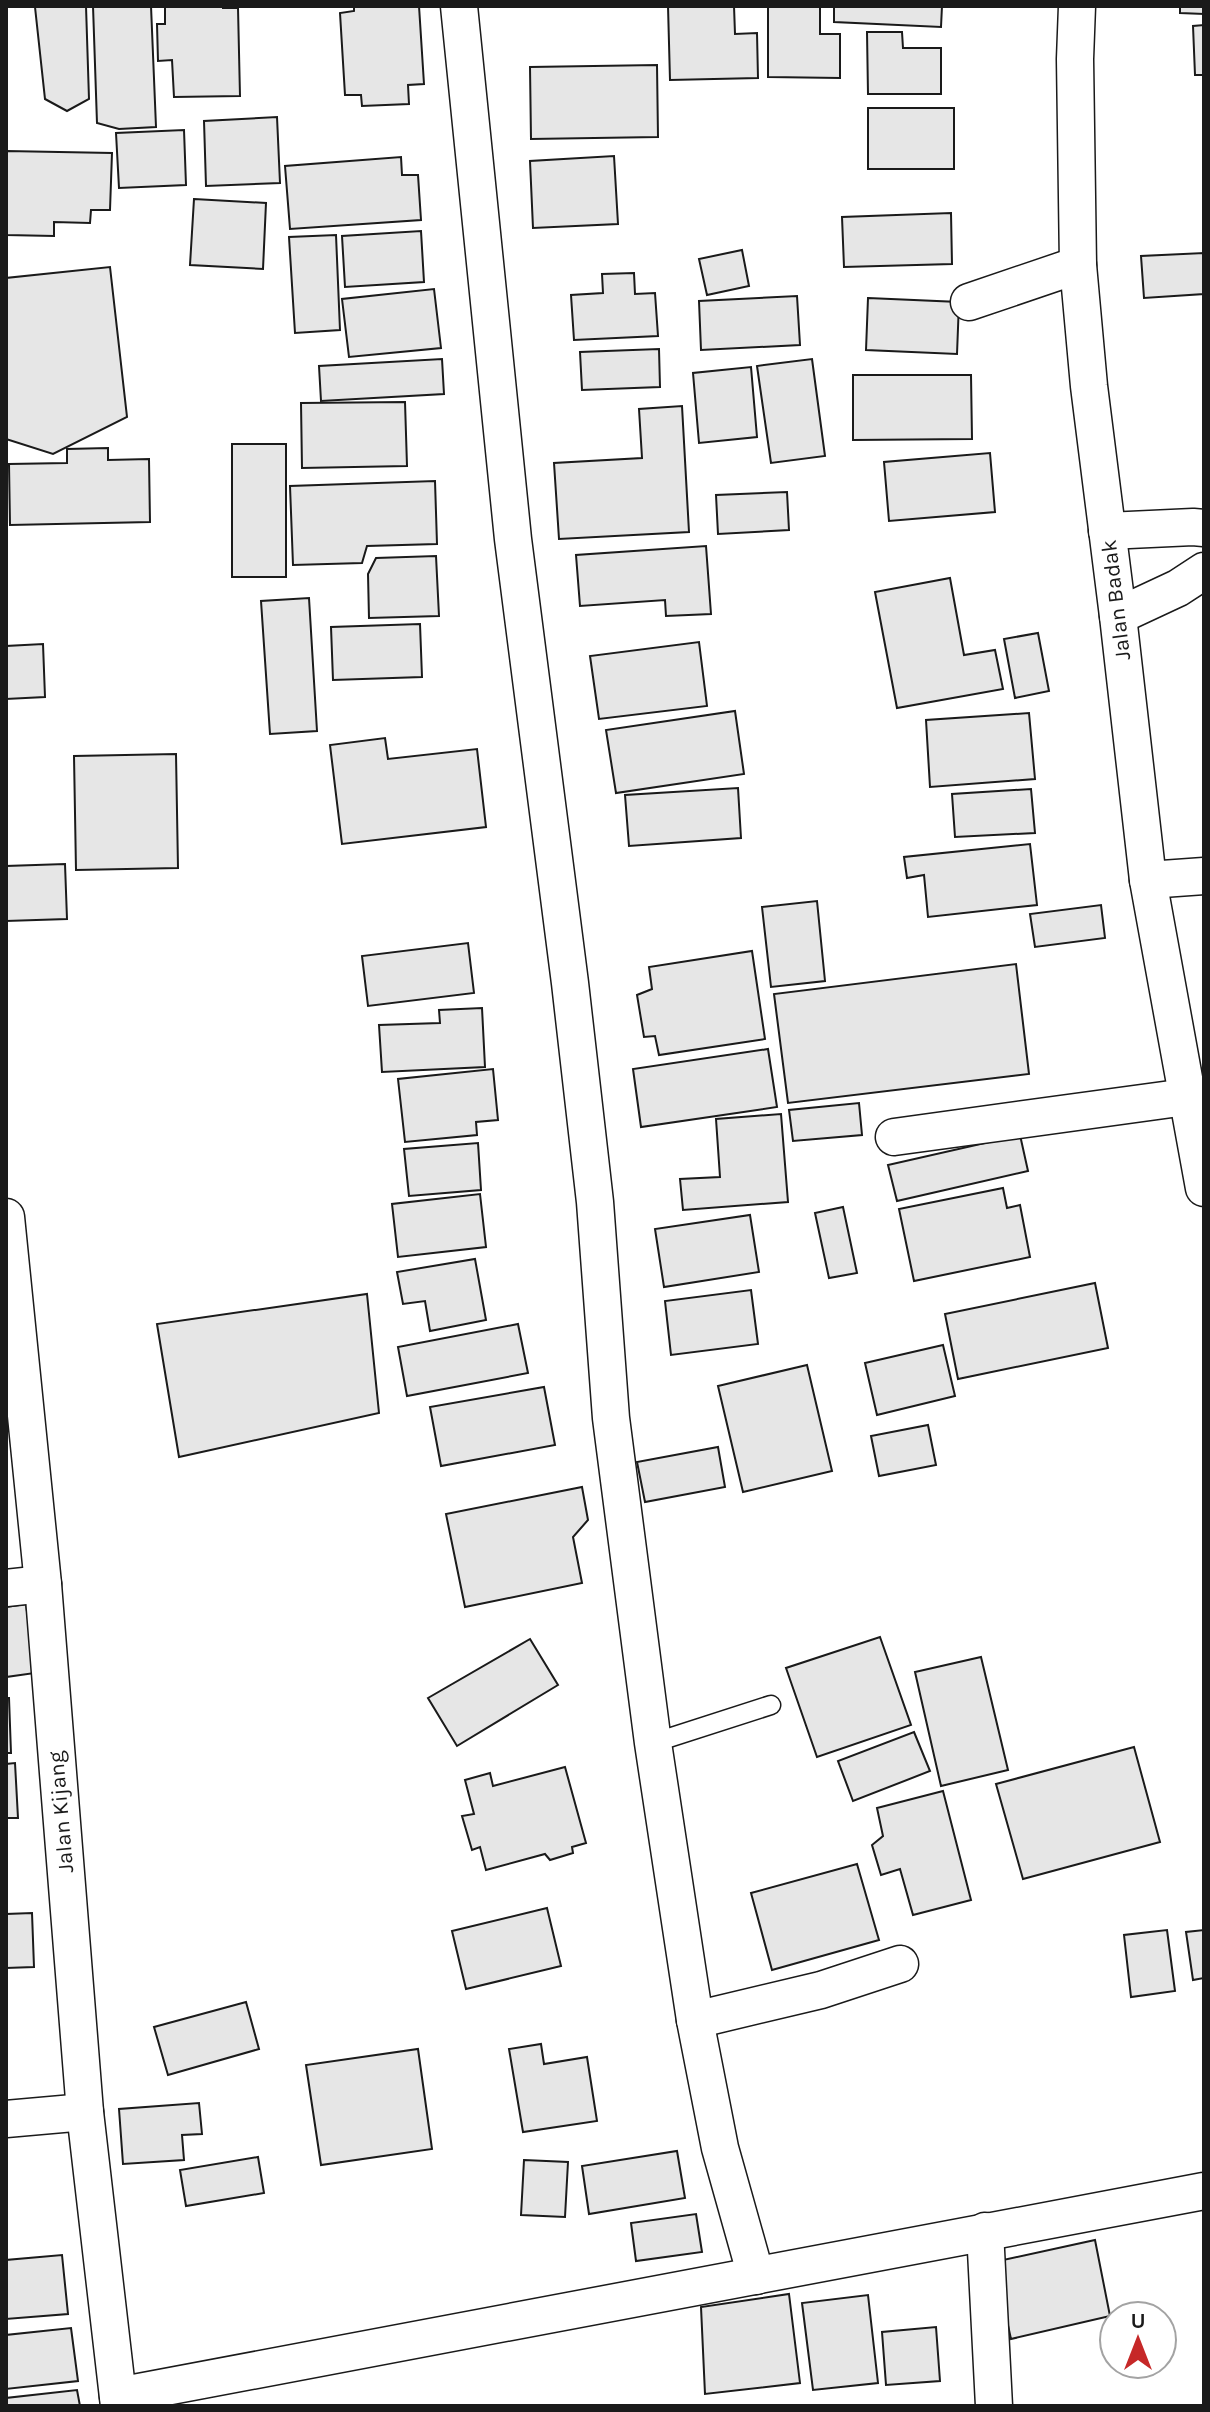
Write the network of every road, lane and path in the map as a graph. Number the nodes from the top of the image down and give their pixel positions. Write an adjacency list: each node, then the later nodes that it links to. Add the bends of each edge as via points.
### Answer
1 (459, 6): 18 (street, via 513,539 595,1202 611,1418)
2 (1077, 6): 3 (street, Jalan Badak)
3 (1078, 265): 4 (street); 6 (street, Jalan Badak)
4 (969, 302)
5 (1204, 528): 6 (street)
6 (1107, 531): 8 (street, Jalan Badak)
7 (1204, 571): 8 (street)
8 (1118, 616): 10 (street, Jalan Badak)
9 (1204, 876): 10 (street)
10 (1148, 880): 11 (street, Jalan Badak)
11 (1186, 1097): 12 (street); 13 (street, Jalan Badak)
12 (894, 1137)
13 (1204, 1188)
14 (7, 1241): 15 (street, Jalan Kijang)
15 (43, 1584): 16 (street); 21 (street, Jalan Kijang)
16 (6, 1588)
17 (771, 1705): 18 (lane)
18 (653, 1743): 20 (street)
19 (900, 1964): 20 (street, via 821,1990)
20 (695, 2020): 25 (street, via 720,2148)
21 (85, 2112): 22 (street); 26 (street, Jalan Kijang)
22 (6, 2119)
23 (1204, 2191): 24 (street)
24 (985, 2231): 25 (street); 27 (street)
25 (756, 2276): 26 (street)
26 (119, 2401)
27 (994, 2406)

